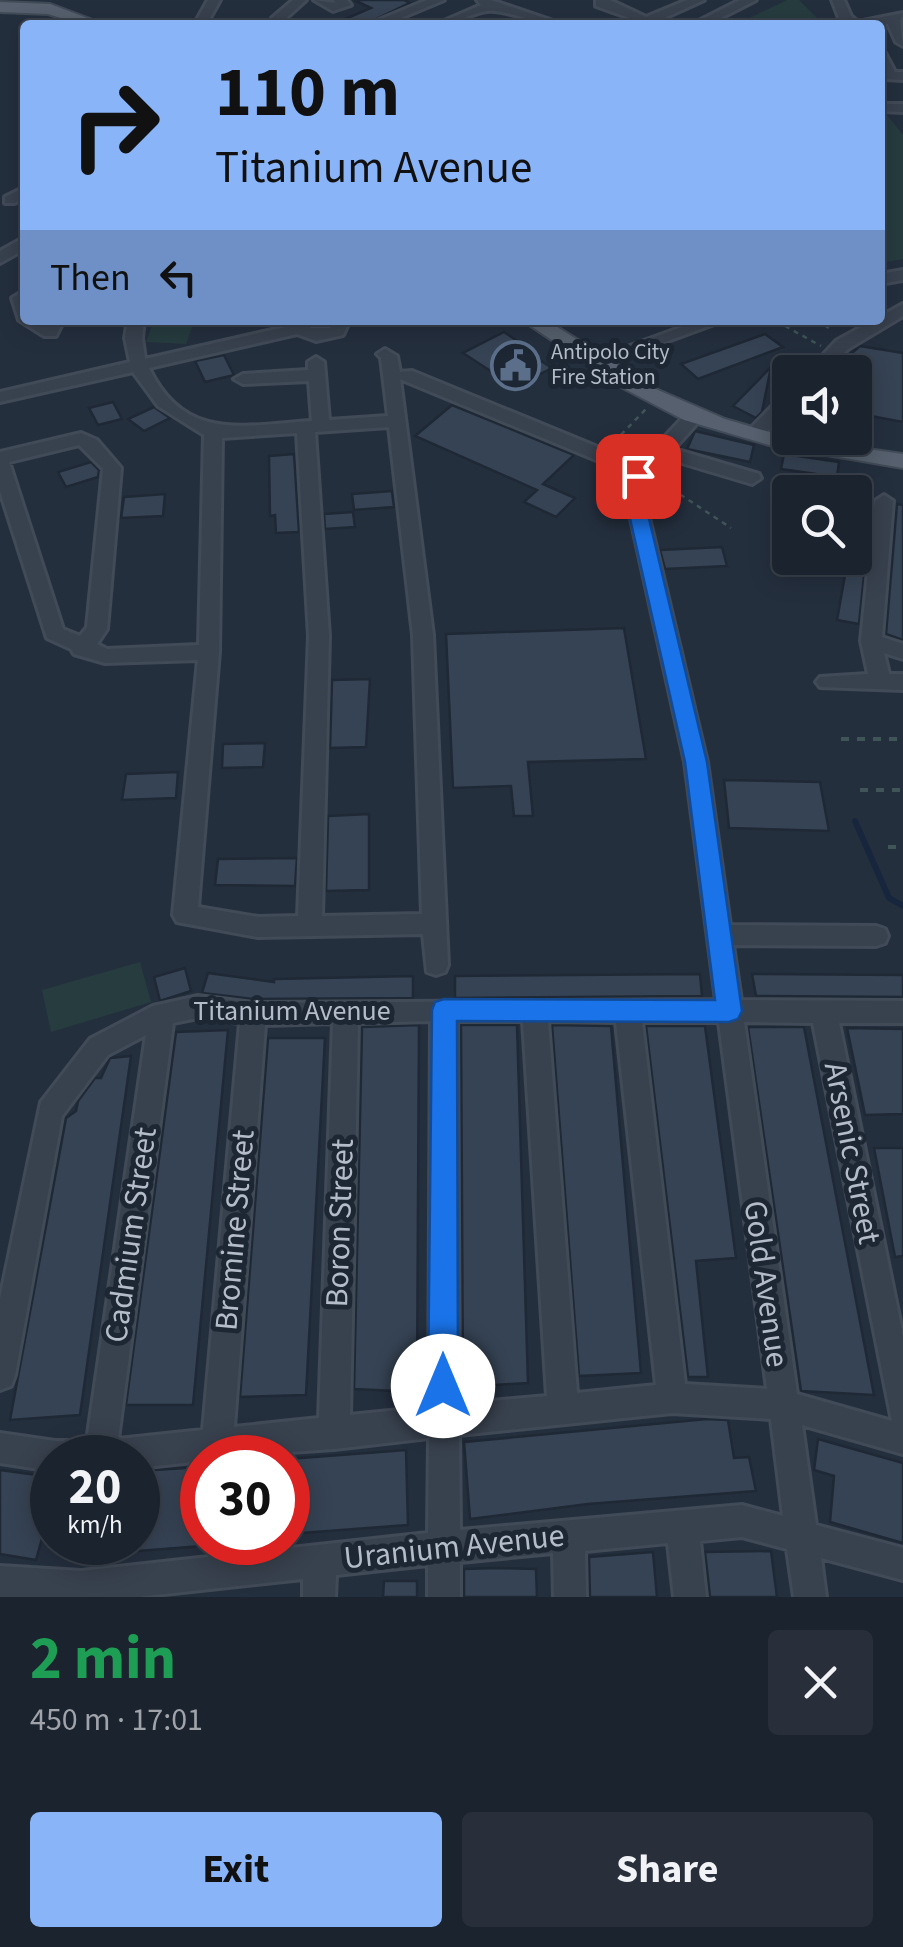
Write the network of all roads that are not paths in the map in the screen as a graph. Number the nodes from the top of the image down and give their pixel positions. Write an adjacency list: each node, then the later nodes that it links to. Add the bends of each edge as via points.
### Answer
1 (300, 0): 13 (street)
2 (320, 0): 3 (street, via 345,5)
3 (340, 0)
4 (604, 0): 17 (street)
5 (698, 0): 18 (street)
6 (750, 0): 19 (street)
7 (431, 1): 14 (street)
8 (486, 3): 9 (street); 15 (street)
9 (522, 4): 16 (street)
10 (0, 8): 12 (main road, via 50,10)
11 (889, 16): 20 (street)
12 (82, 20)
13 (275, 20)
14 (385, 20)
15 (451, 20)
16 (549, 20)
17 (641, 20)
18 (651, 20)
19 (708, 20)
20 (902, 42)
21 (134, 325): 33 (street, via 130,338)
22 (249, 325): 29 (street)
23 (298, 325): 29 (street)
24 (302, 325): 25 (street, via 311,335 327,335)
25 (341, 325)
26 (540, 325): 32 (main road)
27 (702, 325): 32 (street)
28 (874, 325): 31 (street)
29 (258, 338): 33 (street)
30 (384, 354): 39 (street)
31 (832, 355)
32 (597, 361): 37 (main road)
33 (138, 365): 36 (street); 41 (street, via 163,400)
34 (406, 375): 46 (street)
35 (243, 378): 40 (street, via 316,368)
36 (0, 397)
37 (694, 416): 42 (main road); 43 (street)
38 (772, 417): 42 (street)
39 (397, 421): 40 (street); 57 (street, via 423,635)
40 (313, 426): 41 (street); 58 (street, via 319,636)
41 (213, 432): 52 (street)
42 (756, 433): 45 (main road)
43 (662, 450): 46 (street); 47 (street)
44 (0, 459): 51 (street, via 54,633); 51 (street, via 81,439 112,468 97,629)
45 (903, 461)
46 (640, 474): 59 (street, Gold Avenue, via 632,483 690,729)
47 (752, 478)
48 (884, 501): 49 (street)
49 (892, 525): 50 (street)
50 (870, 641): 53 (street); 55 (street)
51 (82, 648): 52 (street, via 106,656)
52 (209, 652): 58 (street, via 185,915)
53 (903, 652)
54 (828, 682): 55 (street)
55 (880, 682): 56 (street)
56 (903, 682)
57 (434, 924): 58 (street); 61 (street)
58 (310, 928)
59 (720, 935): 60 (street); 64 (street, Gold Avenue)
60 (876, 936)
61 (436, 966)
62 (444, 1010): 63 (street, Titanium Avenue); 65 (street, Titanium Avenue); 76 (street)
63 (535, 1010): 66 (street, Titanium Avenue); 74 (street)
64 (729, 1011): 66 (street, Titanium Avenue); 67 (street, Titanium Avenue); 73 (street, Gold Avenue)
65 (346, 1012): 70 (street, Titanium Avenue); 77 (street, Boron Street)
66 (628, 1012): 72 (street)
67 (824, 1012): 68 (street, Titanium Avenue); 75 (street, Arsenic Street)
68 (903, 1012)
69 (162, 1014): 70 (street, Titanium Avenue, via 198,1006); 71 (street, via 99,1047 50,1112); 78 (street, Cadmium Street)
70 (253, 1014): 79 (street, Bromine Street)
71 (0, 1374)
72 (672, 1398): 73 (street); 74 (street)
73 (783, 1405): 81 (street); 85 (street, Gold Avenue)
74 (563, 1409): 76 (street)
75 (903, 1410)
76 (443, 1424): 77 (street); 87 (street)
77 (334, 1434): 80 (street)
78 (103, 1435)
79 (218, 1435)
80 (310, 1436)
81 (903, 1439)
82 (0, 1448): 83 (street)
83 (30, 1452)
84 (682, 1524): 85 (street, Uranium Avenue, via 742,1520); 86 (street, Uranium Avenue); 96 (street)
85 (800, 1533): 89 (street, Uranium Avenue); 97 (street, Gold Avenue)
86 (568, 1535): 87 (street, Uranium Avenue); 95 (street)
87 (444, 1547): 88 (street, Uranium Avenue); 94 (street)
88 (320, 1562): 91 (street, Uranium Avenue); 93 (street)
89 (903, 1564)
90 (0, 1582): 92 (street, Uranium Avenue)
91 (198, 1587): 92 (street, Uranium Avenue)
92 (80, 1592)
93 (319, 1597)
94 (444, 1597)
95 (570, 1597)
96 (690, 1597)
97 (810, 1597)

